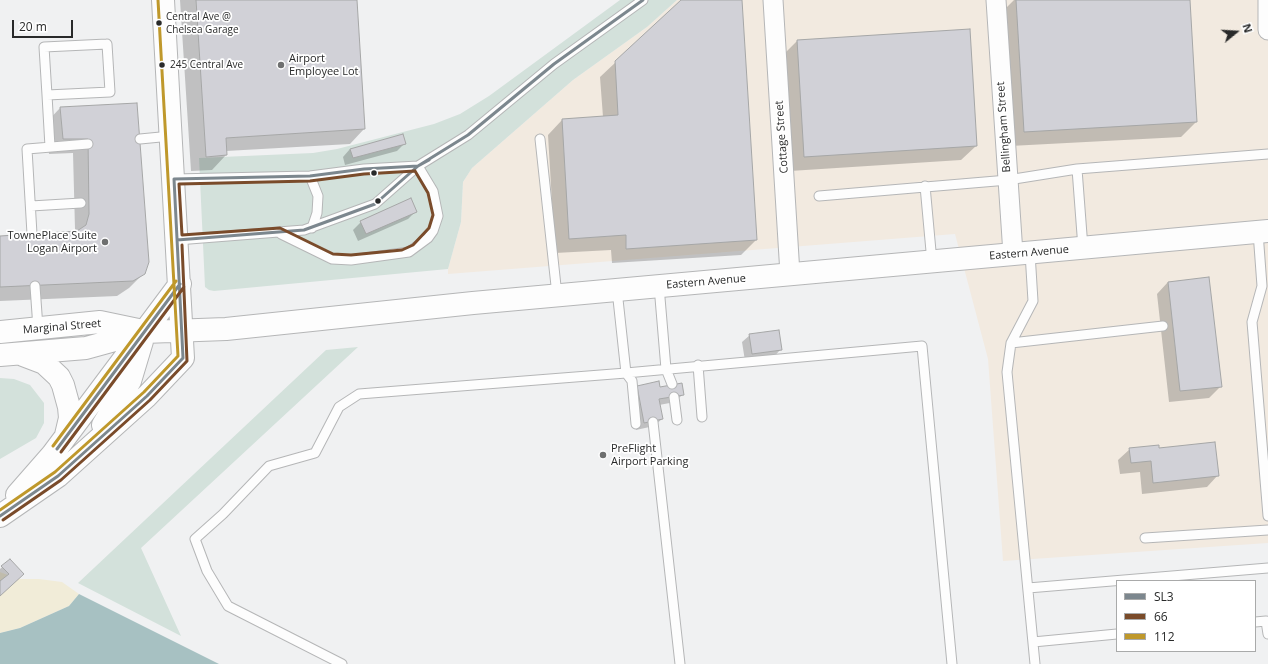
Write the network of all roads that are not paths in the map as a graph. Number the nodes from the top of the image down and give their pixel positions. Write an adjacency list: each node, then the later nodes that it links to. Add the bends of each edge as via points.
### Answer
1 (163, 0): 8 (main road)
2 (643, 0): 14 (lane, via 554,64 468,135)
3 (773, 0): 31 (street, Cottage Street)
4 (996, 0): 18 (street, Bellingham Street)
5 (1268, 0): 6 (street)
6 (1268, 30)
7 (47, 95): 7 (lane, via 110,92 107,44 44,47); 12 (lane)
8 (171, 136): 9 (lane); 17 (main road)
9 (140, 139)
10 (540, 139): 37 (lane)
11 (88, 144): 12 (lane)
12 (50, 147): 22 (lane, via 27,149)
13 (1268, 154): 15 (lane)
14 (418, 166): 16 (lane); 23 (lane, via 375,204); 25 (lane, via 433,191 438,216 428,238 409,252 351,260 332,259)
15 (1077, 169): 18 (lane); 28 (lane)
16 (310, 176): 17 (lane); 23 (lane, via 318,196 317,213)
17 (174, 180): 27 (main road)
18 (1008, 180): 19 (lane); 29 (street, Bellingham Street)
19 (925, 186): 20 (lane); 30 (lane)
20 (818, 196)
21 (81, 203): 22 (lane)
22 (31, 206): 26 (lane)
23 (312, 228): 25 (lane)
24 (1263, 232): 28 (main road, Eastern Avenue); 35 (lane)
25 (280, 233): 27 (lane)
26 (32, 234)
27 (177, 240): 32 (main road)
28 (1083, 248): 29 (main road, Eastern Avenue)
29 (1022, 254): 30 (main road, Eastern Avenue); 43 (lane, via 1033,301)
30 (932, 262): 31 (main road, Eastern Avenue)
31 (790, 274): 34 (main road, Eastern Avenue)
32 (180, 284): 40 (main road); 42 (main road)
33 (35, 286): 39 (lane)
34 (659, 286): 36 (main road, Eastern Avenue); 47 (lane)
35 (1265, 286): 59 (lane, via 1252,322)
36 (617, 290): 37 (main road, Eastern Avenue); 48 (lane)
37 (557, 295): 40 (main road, Eastern Avenue, via 226,329)
38 (1163, 326): 43 (lane)
39 (38, 328): 41 (main road, Marginal Street); 42 (main road, Marginal Street, via 100,322)
40 (182, 330): 42 (main road, Eastern Avenue); 56 (main road, via 183,358 147,396)
41 (0, 332)
42 (144, 332): 44 (main road, Marginal Street, via 86,348); 55 (main road); 56 (main road, via 130,381 105,422)
43 (1011, 342): 65 (lane, via 1007,364 1007,388)
44 (22, 354): 45 (main road, Marginal Street); 55 (main road, via 44,363 59,377 63,385 70,418)
45 (0, 355)
46 (698, 365): 47 (lane); 51 (lane); 72 (lane, via 922,346)
47 (666, 369): 48 (lane); 49 (lane)
48 (626, 373): 54 (lane, via 632,381); 70 (lane, via 359,394 339,407 315,453 270,466 195,539 208,571 228,606)
49 (672, 384)
50 (674, 396): 52 (lane)
51 (702, 417)
52 (677, 420)
53 (653, 422): 71 (lane)
54 (636, 424)
55 (64, 439): 57 (main road)
56 (73, 463): 58 (main road, via 42,488)
57 (0, 512)
58 (0, 516)
59 (1268, 516)
60 (1268, 530): 61 (lane)
61 (1145, 538)
62 (1268, 568): 63 (lane)
63 (1124, 580)
64 (1116, 581): 65 (lane)
65 (1028, 588): 69 (lane)
66 (1256, 622): 68 (lane, via 1266,621)
67 (1116, 634): 69 (lane)
68 (1268, 634)
69 (1033, 642): 73 (lane)
70 (342, 664)
71 (680, 664)
72 (952, 664)
73 (1035, 664)

